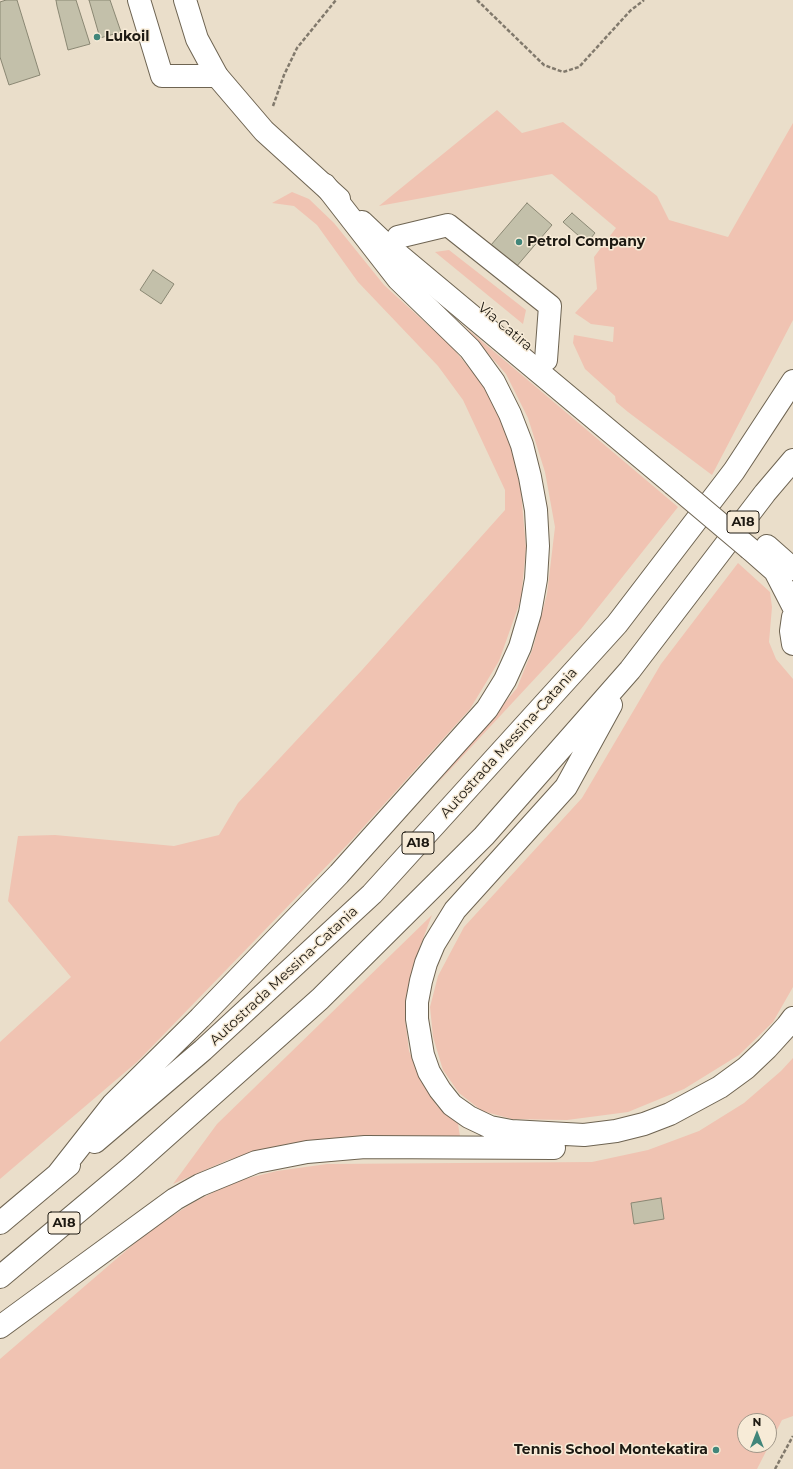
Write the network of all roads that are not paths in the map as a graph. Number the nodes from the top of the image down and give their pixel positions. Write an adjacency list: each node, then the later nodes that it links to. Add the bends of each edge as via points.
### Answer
1 (139, 0): 3 (main road, via 162,76)
2 (185, 0): 3 (main road, via 197,39)
3 (217, 76): 4 (main road, via 264,131)
4 (325, 185): 5 (main road, Via Catira); 12 (main road, via 382,241); 23 (main road, via 398,279 470,349 494,382 510,414 522,445 536,510 537,566 530,613 520,647 505,680 487,709 339,874 113,1104)
5 (398, 237): 6 (main road, Via Catira); 6 (main road, via 448,225 550,306)
6 (546, 360): 12 (main road, Via Catira)
7 (793, 381): 11 (main road, Autostrada Messina-Catania / A18)
8 (793, 399): 11 (main road)
9 (793, 444): 15 (main road, via 715,545)
10 (793, 460): 15 (main road, A18)
11 (734, 471): 23 (main road, Autostrada Messina-Catania / A18, via 617,624 372,894 203,1050)
12 (677, 479): 13 (main road, bridge)
13 (754, 544): 14 (main road); 16 (main road, via 775,571)
14 (793, 569)
15 (695, 586): 19 (main road, A18)
16 (793, 606)
17 (793, 617): 18 (main road)
18 (793, 644)
19 (630, 670): 20 (main road, via 566,786 455,910 434,944 426,964 417,1002 419,1036 430,1072 452,1105 490,1127 511,1131 584,1135 616,1131 670,1114 720,1087 746,1068); 22 (main road, A18, via 484,836 409,912 320,999)
20 (793, 1018)
21 (793, 1040): 27 (main road, via 755,1079 727,1098 676,1127 618,1144 586,1148 365,1147 307,1152 256,1162 200,1185 174,1199)
22 (129, 1169): 25 (main road, A18); 26 (main road)
23 (58, 1174): 24 (main road, Autostrada Messina-Catania / A18)
24 (4, 1219)
25 (0, 1277)
26 (0, 1293)
27 (0, 1327)

